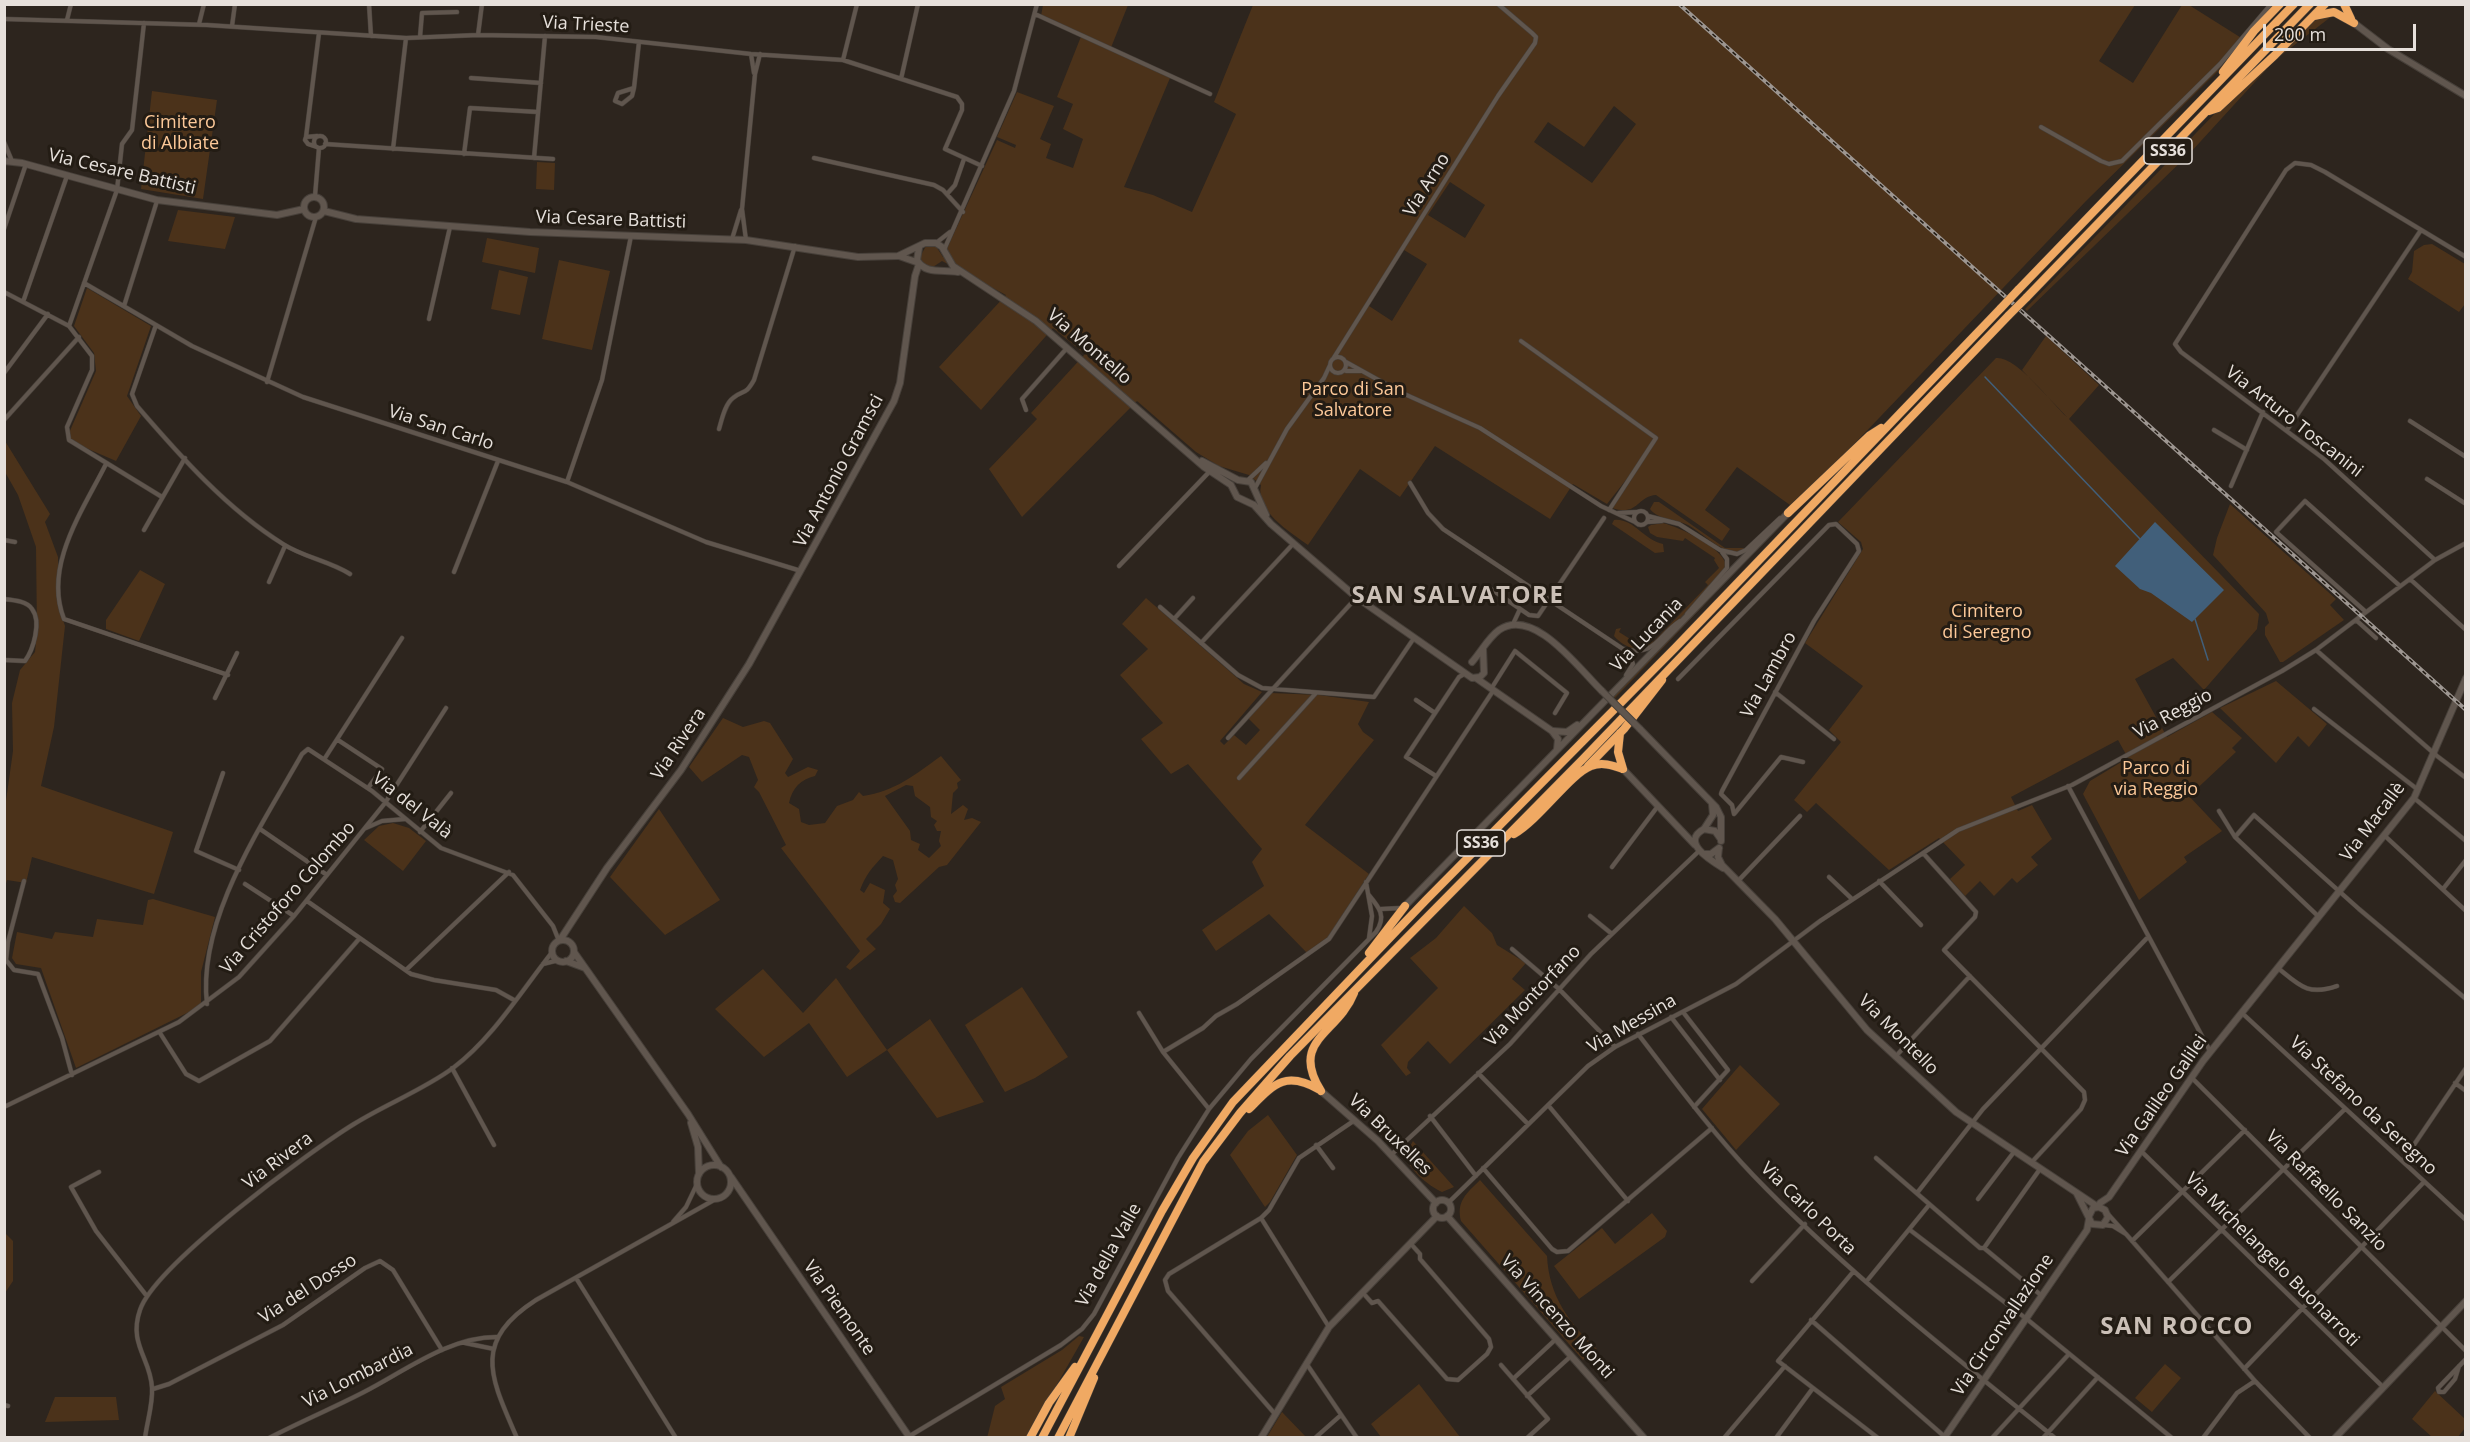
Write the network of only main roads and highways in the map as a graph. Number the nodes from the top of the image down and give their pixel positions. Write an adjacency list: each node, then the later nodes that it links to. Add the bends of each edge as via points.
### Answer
1 (2280, 4): 8 (highway)
2 (2294, 4): 8 (highway, SS36)
3 (2310, 4): 9 (highway, SS36)
4 (2344, 4): 6 (highway)
5 (2327, 8): 6 (highway); 9 (highway, via 2219,107)
6 (2347, 16): 7 (highway)
7 (2354, 23)
8 (2197, 105): 10 (highway, SS36, bridge)
9 (2205, 113): 12 (highway, SS36, bridge)
10 (1892, 420): 11 (highway, via 1869,436); 17 (highway, SS36)
11 (1788, 513)
12 (1671, 665): 13 (highway); 15 (highway, SS36)
13 (1621, 732): 14 (highway); 14 (highway, via 1618,753 1623,769 1604,764)
14 (1583, 771): 15 (highway, via 1537,818)
15 (1507, 837): 18 (highway, SS36)
16 (1405, 906): 17 (highway)
17 (1349, 980): 20 (highway, SS36, via 1261,1071 1211,1131 1162,1211)
18 (1354, 991): 19 (highway, SS36); 19 (highway, via 1348,1007 1315,1042 1310,1054 1312,1077 1321,1091 1295,1079 1283,1081 1272,1086 1248,1111)
19 (1240, 1113): 21 (highway, SS36, via 1198,1170)
20 (1093, 1341): 22 (highway, via 1049,1402); 23 (highway, SS36)
21 (1108, 1344): 24 (highway, SS36); 25 (highway)
22 (1030, 1437)
23 (1042, 1437)
24 (1058, 1437)
25 (1069, 1437)

